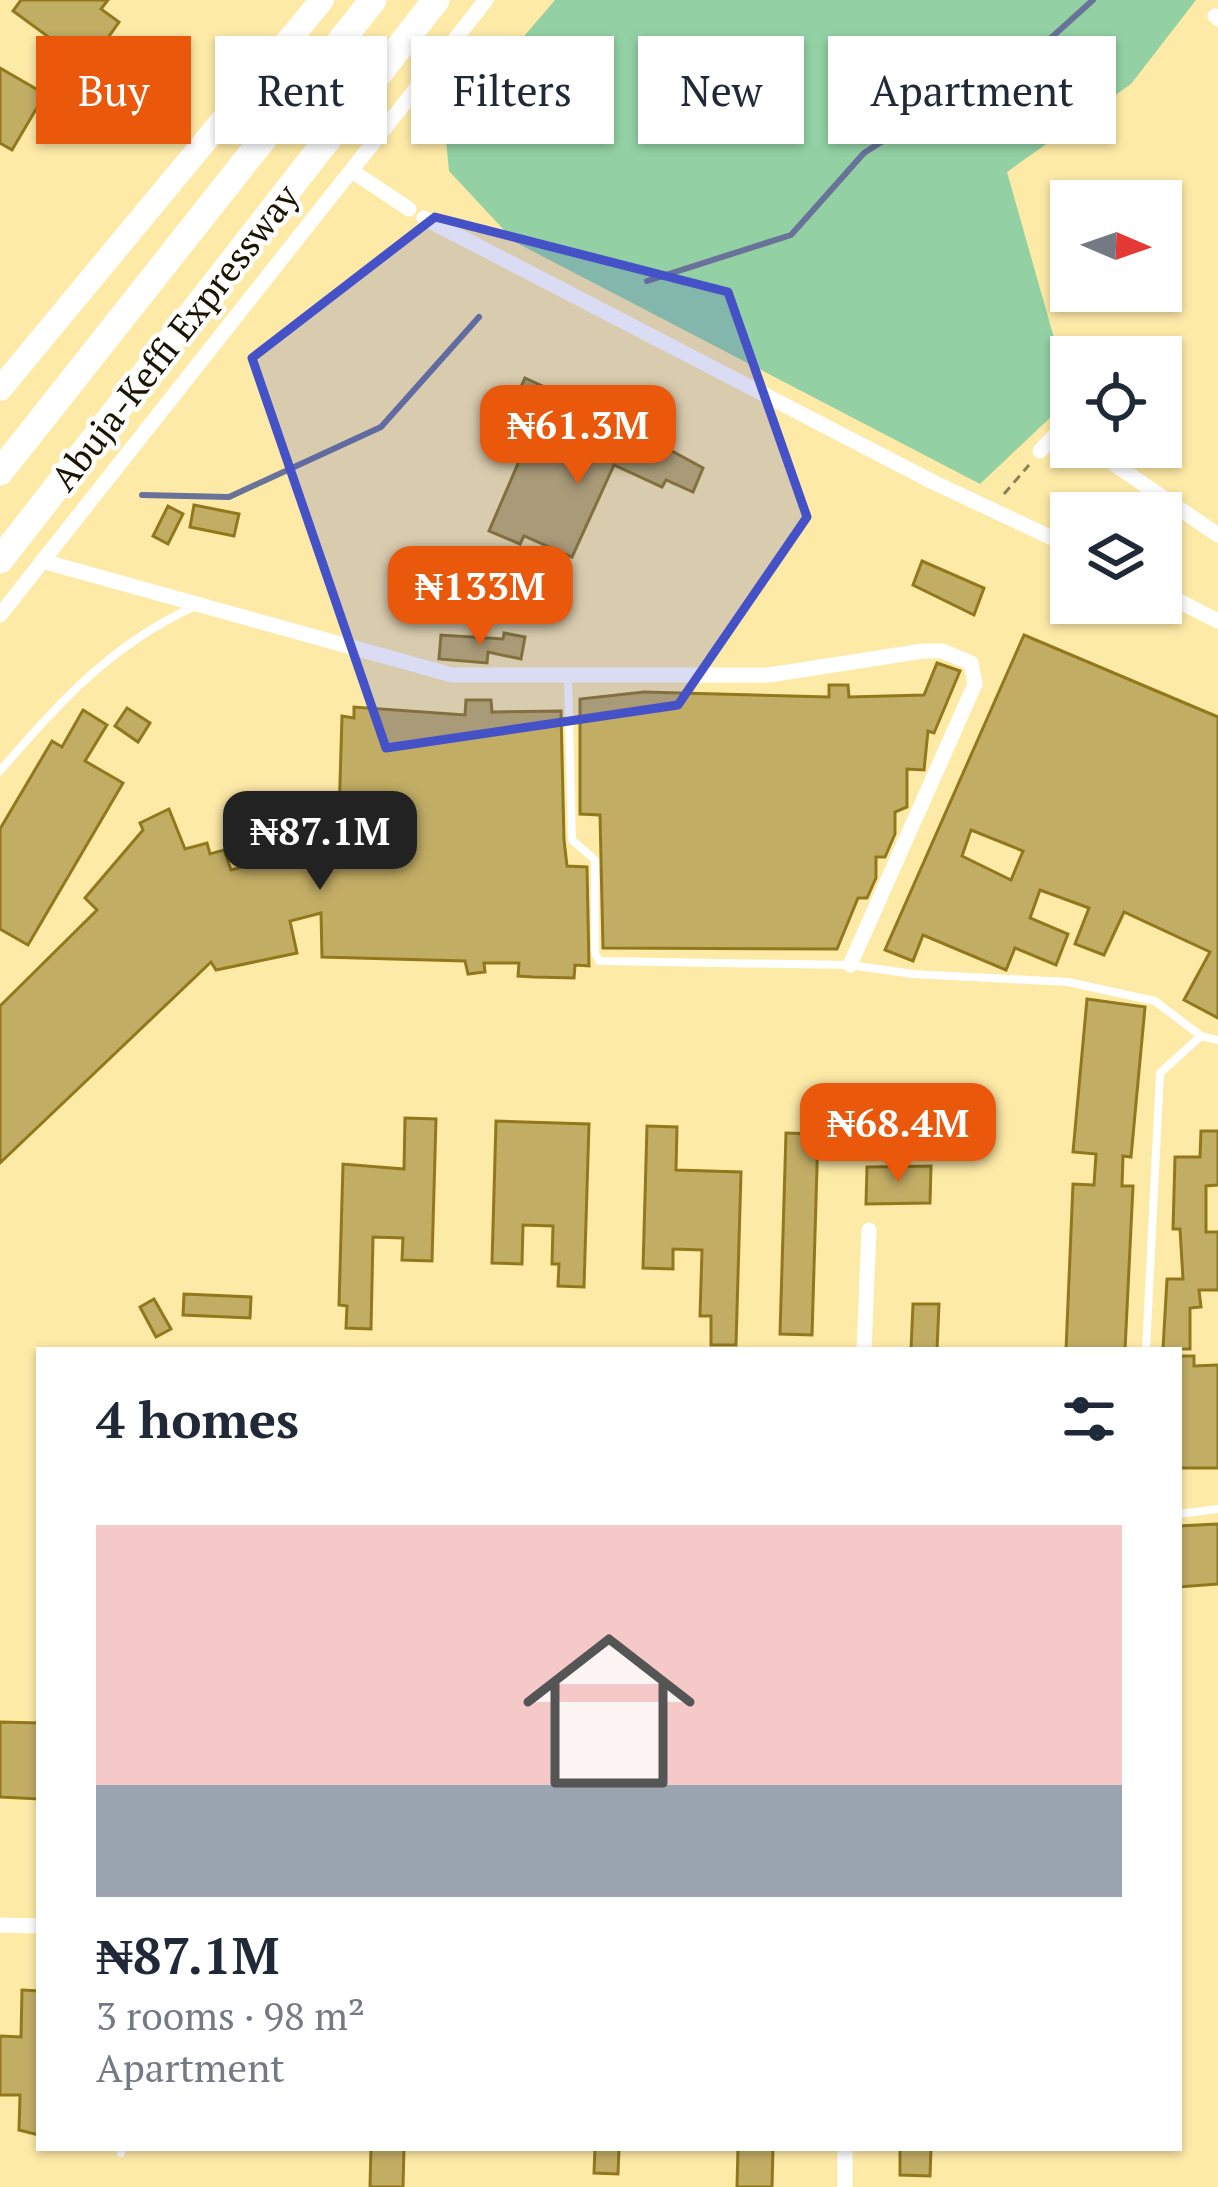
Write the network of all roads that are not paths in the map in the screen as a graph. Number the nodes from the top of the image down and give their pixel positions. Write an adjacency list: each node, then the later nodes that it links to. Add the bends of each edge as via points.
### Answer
1 (322, 0): 6 (highway)
2 (436, 0): 14 (highway, Abuja-Keffi Expressway)
3 (485, 0): 5 (street)
4 (372, 2): 9 (highway, Abuja-Keffi Expressway)
5 (352, 171): 13 (street, via 417,213); 15 (street)
6 (0, 389)
7 (1050, 441): 8 (street)
8 (1040, 451)
9 (10, 453): 11 (highway, Abuja-Keffi Expressway)
10 (1120, 468): 12 (street)
11 (0, 472)
12 (1218, 535)
13 (1050, 538)
14 (0, 560)
15 (42, 561): 17 (street); 18 (street)
16 (1182, 603): 19 (street)
17 (198, 604): 20 (street, via 436,672); 21 (lane, via 149,627 82,677)
18 (0, 615)
19 (1218, 621)
20 (568, 677): 22 (lane, via 572,840 595,860 599,962); 22 (street, via 769,675 923,650 971,663 975,684)
21 (0, 771)
22 (850, 965): 23 (lane, via 1068,982 1155,1001)
23 (1201, 1036): 24 (lane); 27 (lane, via 1160,1073)
24 (1218, 1040)
25 (869, 1231): 26 (street)
26 (864, 1347)
27 (1145, 1347)
28 (1218, 1509): 29 (lane)
29 (1182, 1514)
30 (0, 1925): 31 (street)
31 (36, 1926)
32 (845, 2151): 33 (street)
33 (845, 2187)

